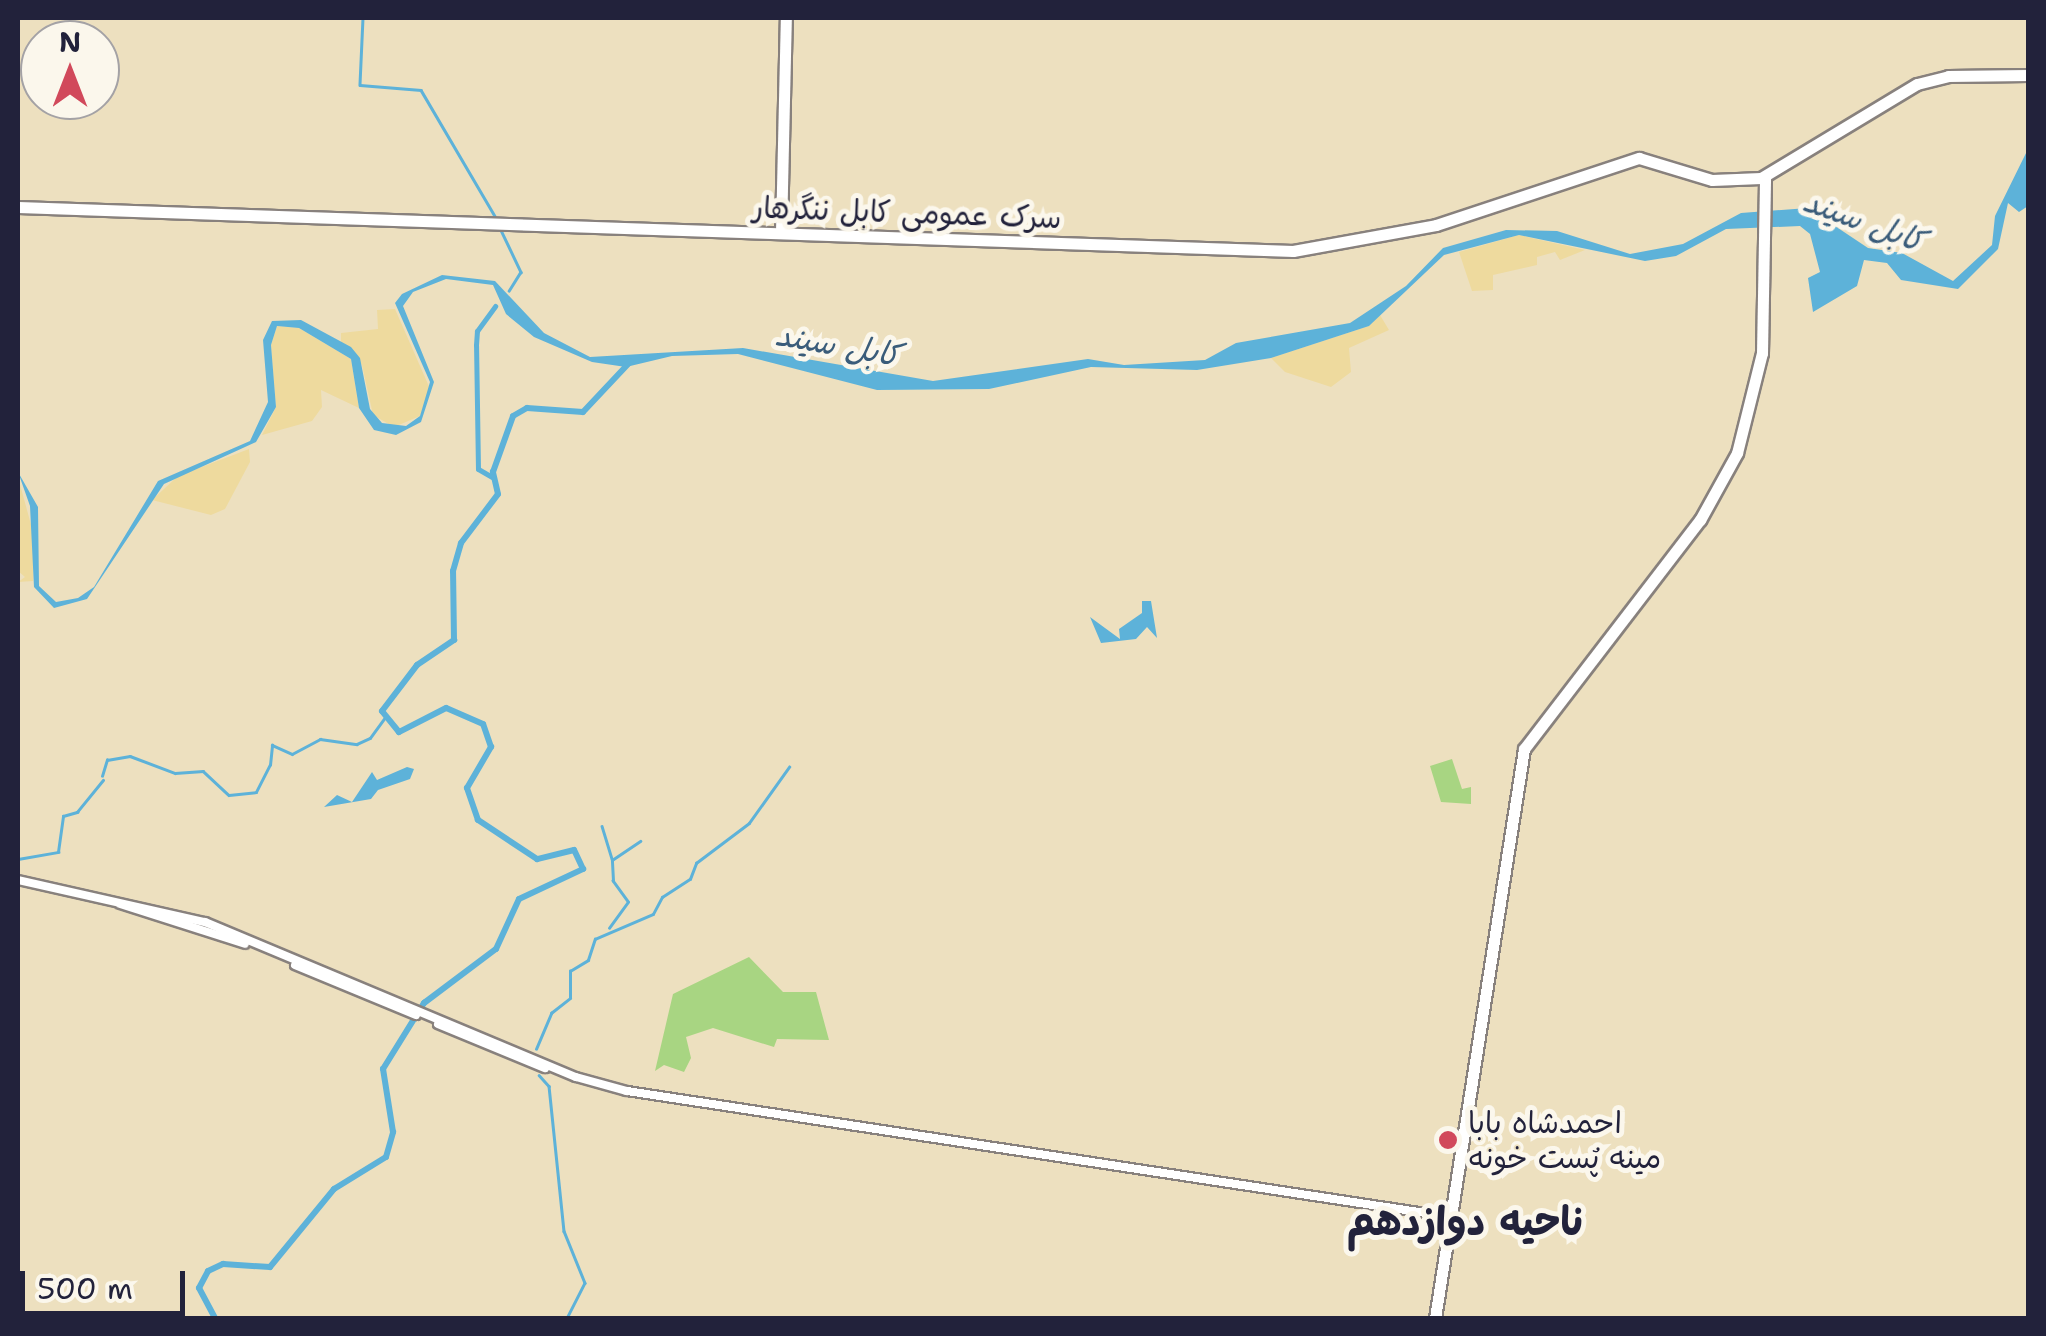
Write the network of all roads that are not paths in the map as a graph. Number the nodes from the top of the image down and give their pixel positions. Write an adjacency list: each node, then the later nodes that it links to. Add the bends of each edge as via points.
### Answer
1 (786, 18): 8 (highway)
2 (2028, 74): 4 (highway, via 1927,78)
3 (1686, 167): 4 (highway, سرک عمومی کابل ننگرهار); 4 (highway, سرک عمومی کابل ننگرهار, via 1712,180); 5 (highway, سرک عمومی کابل ننگرهار, via 1638,155)
4 (1762, 186): 9 (highway)
5 (1498, 203): 8 (highway, سرک عمومی کابل ننگرهار, via 1324,243); 8 (highway, سرک عمومی کابل ننگرهار, via 1424,228 1293,250)
6 (18, 205): 7 (highway, سرک عمومی کابل ننگرهار); 7 (highway, سرک عمومی کابل ننگرهار)
7 (580, 225): 8 (highway, سرک عمومی کابل ننگرهار)
8 (781, 230)
9 (1756, 386): 14 (highway, via 1718,492 1524,748); 14 (highway, via 1710,500 1521,747)
10 (18, 883): 11 (main road, via 170,911)
11 (268, 951): 12 (main road); 12 (main road)
12 (418, 1011): 13 (main road, via 626,1092); 13 (main road, via 600,1090)
13 (955, 1146): 14 (main road); 14 (main road)
14 (1449, 1219): 15 (highway); 15 (highway)
15 (1434, 1318)

